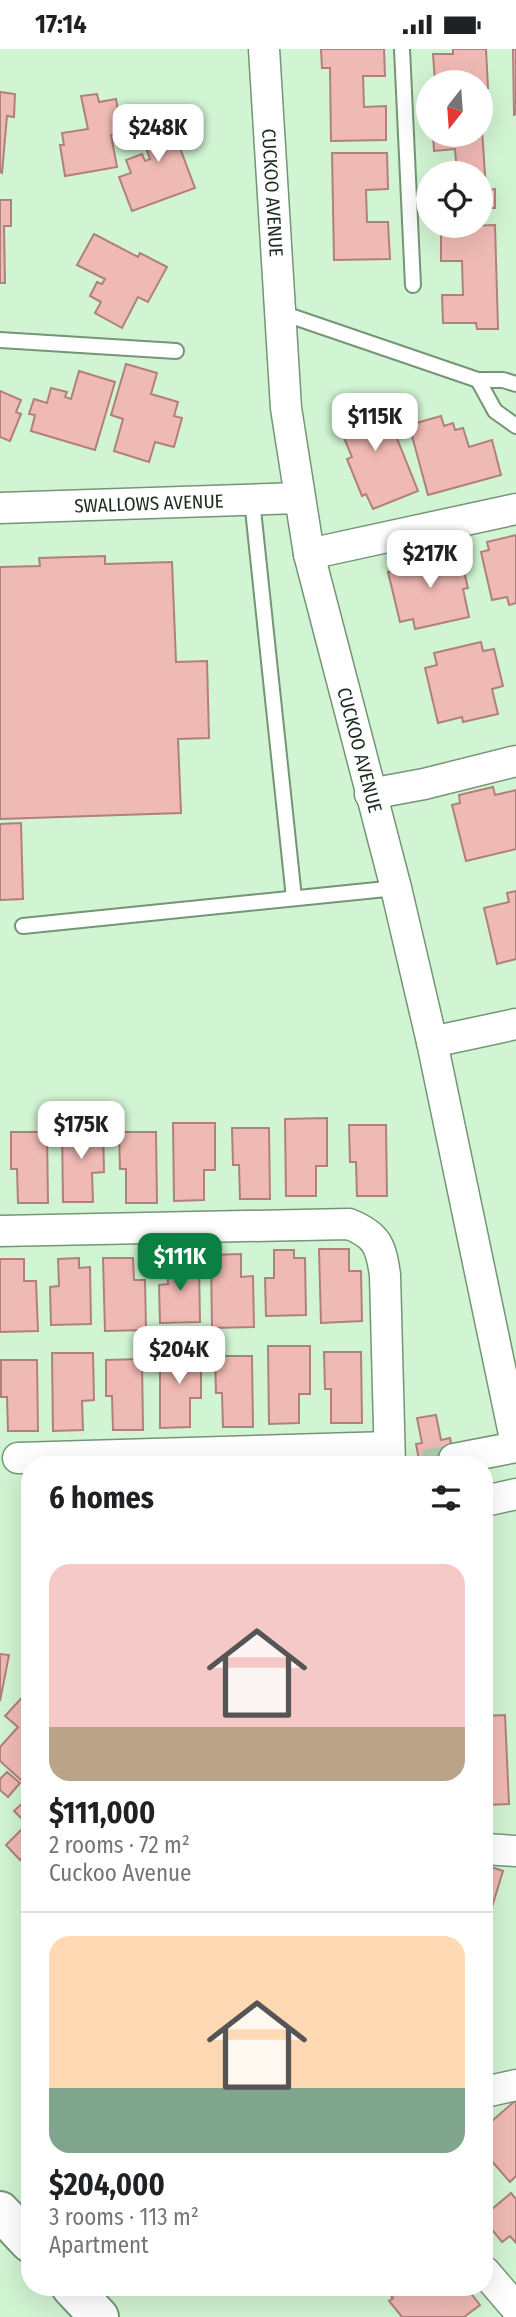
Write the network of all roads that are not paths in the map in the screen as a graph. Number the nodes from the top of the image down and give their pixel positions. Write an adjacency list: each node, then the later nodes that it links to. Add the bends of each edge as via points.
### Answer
1 (264, 49): 4 (street, CUCKOO AVENUE)
2 (402, 49): 3 (lane)
3 (413, 285)
4 (278, 311): 7 (lane); 10 (street, CUCKOO AVENUE)
5 (0, 340): 6 (lane)
6 (176, 351)
7 (478, 380): 8 (lane); 9 (lane, via 495,411)
8 (516, 384)
9 (516, 426)
10 (299, 498): 11 (street, SWALLOWS AVENUE); 14 (street, CUCKOO AVENUE)
11 (252, 500): 12 (street, SWALLOWS AVENUE); 18 (lane)
12 (0, 508)
13 (516, 509): 14 (street)
14 (309, 554): 16 (street, CUCKOO AVENUE)
15 (516, 761): 16 (street)
16 (370, 794): 17 (street, CUCKOO AVENUE)
17 (396, 888): 18 (lane); 21 (street, CUCKOO AVENUE)
18 (294, 898): 19 (lane)
19 (23, 926)
20 (516, 1024): 21 (street)
21 (432, 1042): 23 (street, CUCKOO AVENUE)
22 (0, 1231): 24 (street, via 348,1224 368,1231 382,1251 385,1275)
23 (516, 1445): 25 (street)
24 (395, 1456)
25 (467, 1456)
26 (18, 1458): 27 (street)
27 (21, 1458)
28 (516, 1494): 29 (street)
29 (493, 1499)
30 (493, 1850): 31 (street)
31 (516, 1851)
32 (516, 2085): 33 (street)
33 (493, 2090)
34 (0, 2211): 35 (highway)
35 (21, 2233)
36 (493, 2281): 38 (street)
37 (79, 2296): 39 (highway)
38 (516, 2308)
39 (99, 2317)

